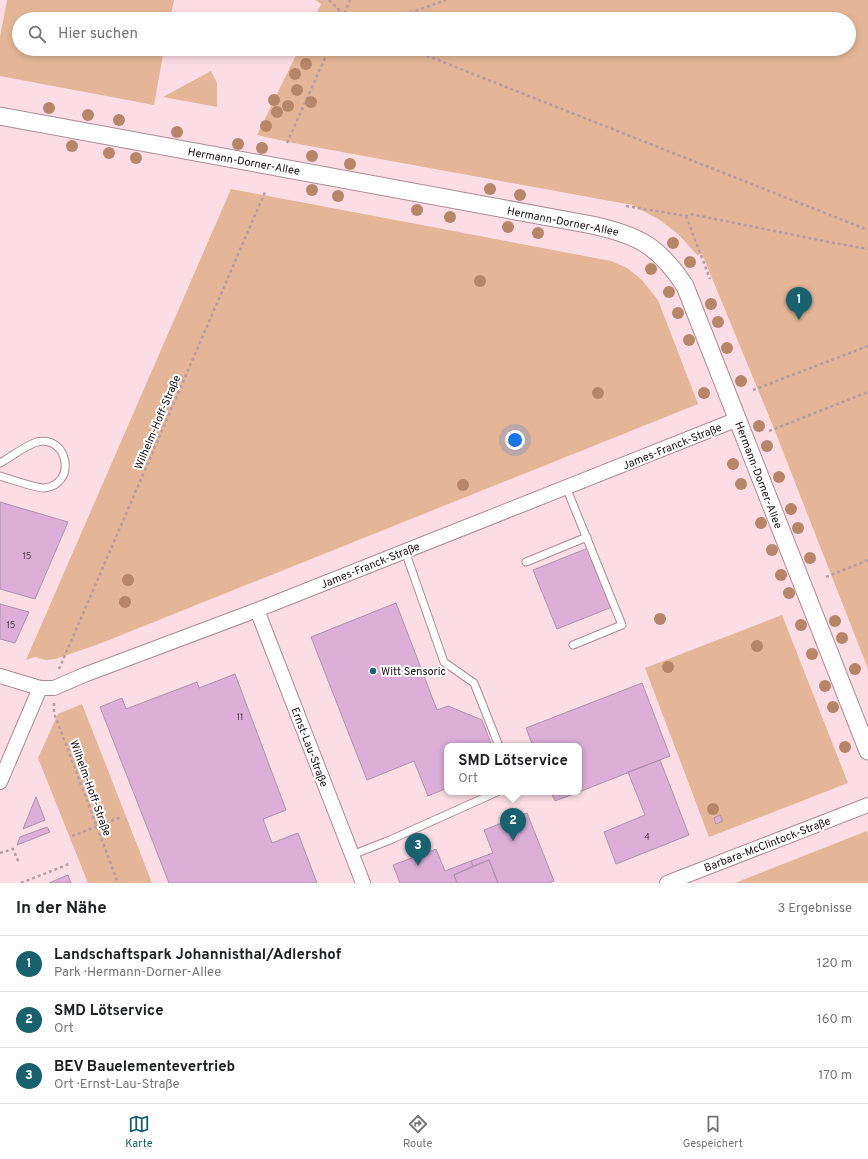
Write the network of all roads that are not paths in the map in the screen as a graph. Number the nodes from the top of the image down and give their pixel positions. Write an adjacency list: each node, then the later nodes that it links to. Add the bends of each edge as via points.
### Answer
1 (0, 116): 2 (street, Hermann-Dorner-Allee, via 622,232 636,238 663,257 685,286)
2 (738, 419): 5 (street, James-Franck-Straße); 14 (street, Hermann-Dorner-Allee)
3 (0, 463): 4 (lane, via 33,443 45,442 58,447 66,463 60,480 50,487 42,488)
4 (0, 476)
5 (566, 487): 6 (lane); 7 (street, James-Franck-Straße)
6 (587, 537): 8 (lane); 10 (lane, via 622,625)
7 (405, 551): 9 (street, James-Franck-Straße); 13 (lane, via 444,662 474,683)
8 (526, 562)
9 (257, 610): 12 (street, James-Franck-Straße, via 54,688); 18 (street, Ernst-Lau-Straße)
10 (574, 645)
11 (0, 676): 12 (street, James-Franck-Straße)
12 (40, 688): 15 (street)
13 (498, 743)
14 (868, 751)
15 (0, 782)
16 (491, 795): 18 (lane)
17 (868, 805): 20 (street, Barbara-McClintock-Straße)
18 (352, 855): 19 (street, Ernst-Lau-Straße)
19 (363, 883)
20 (667, 883)

